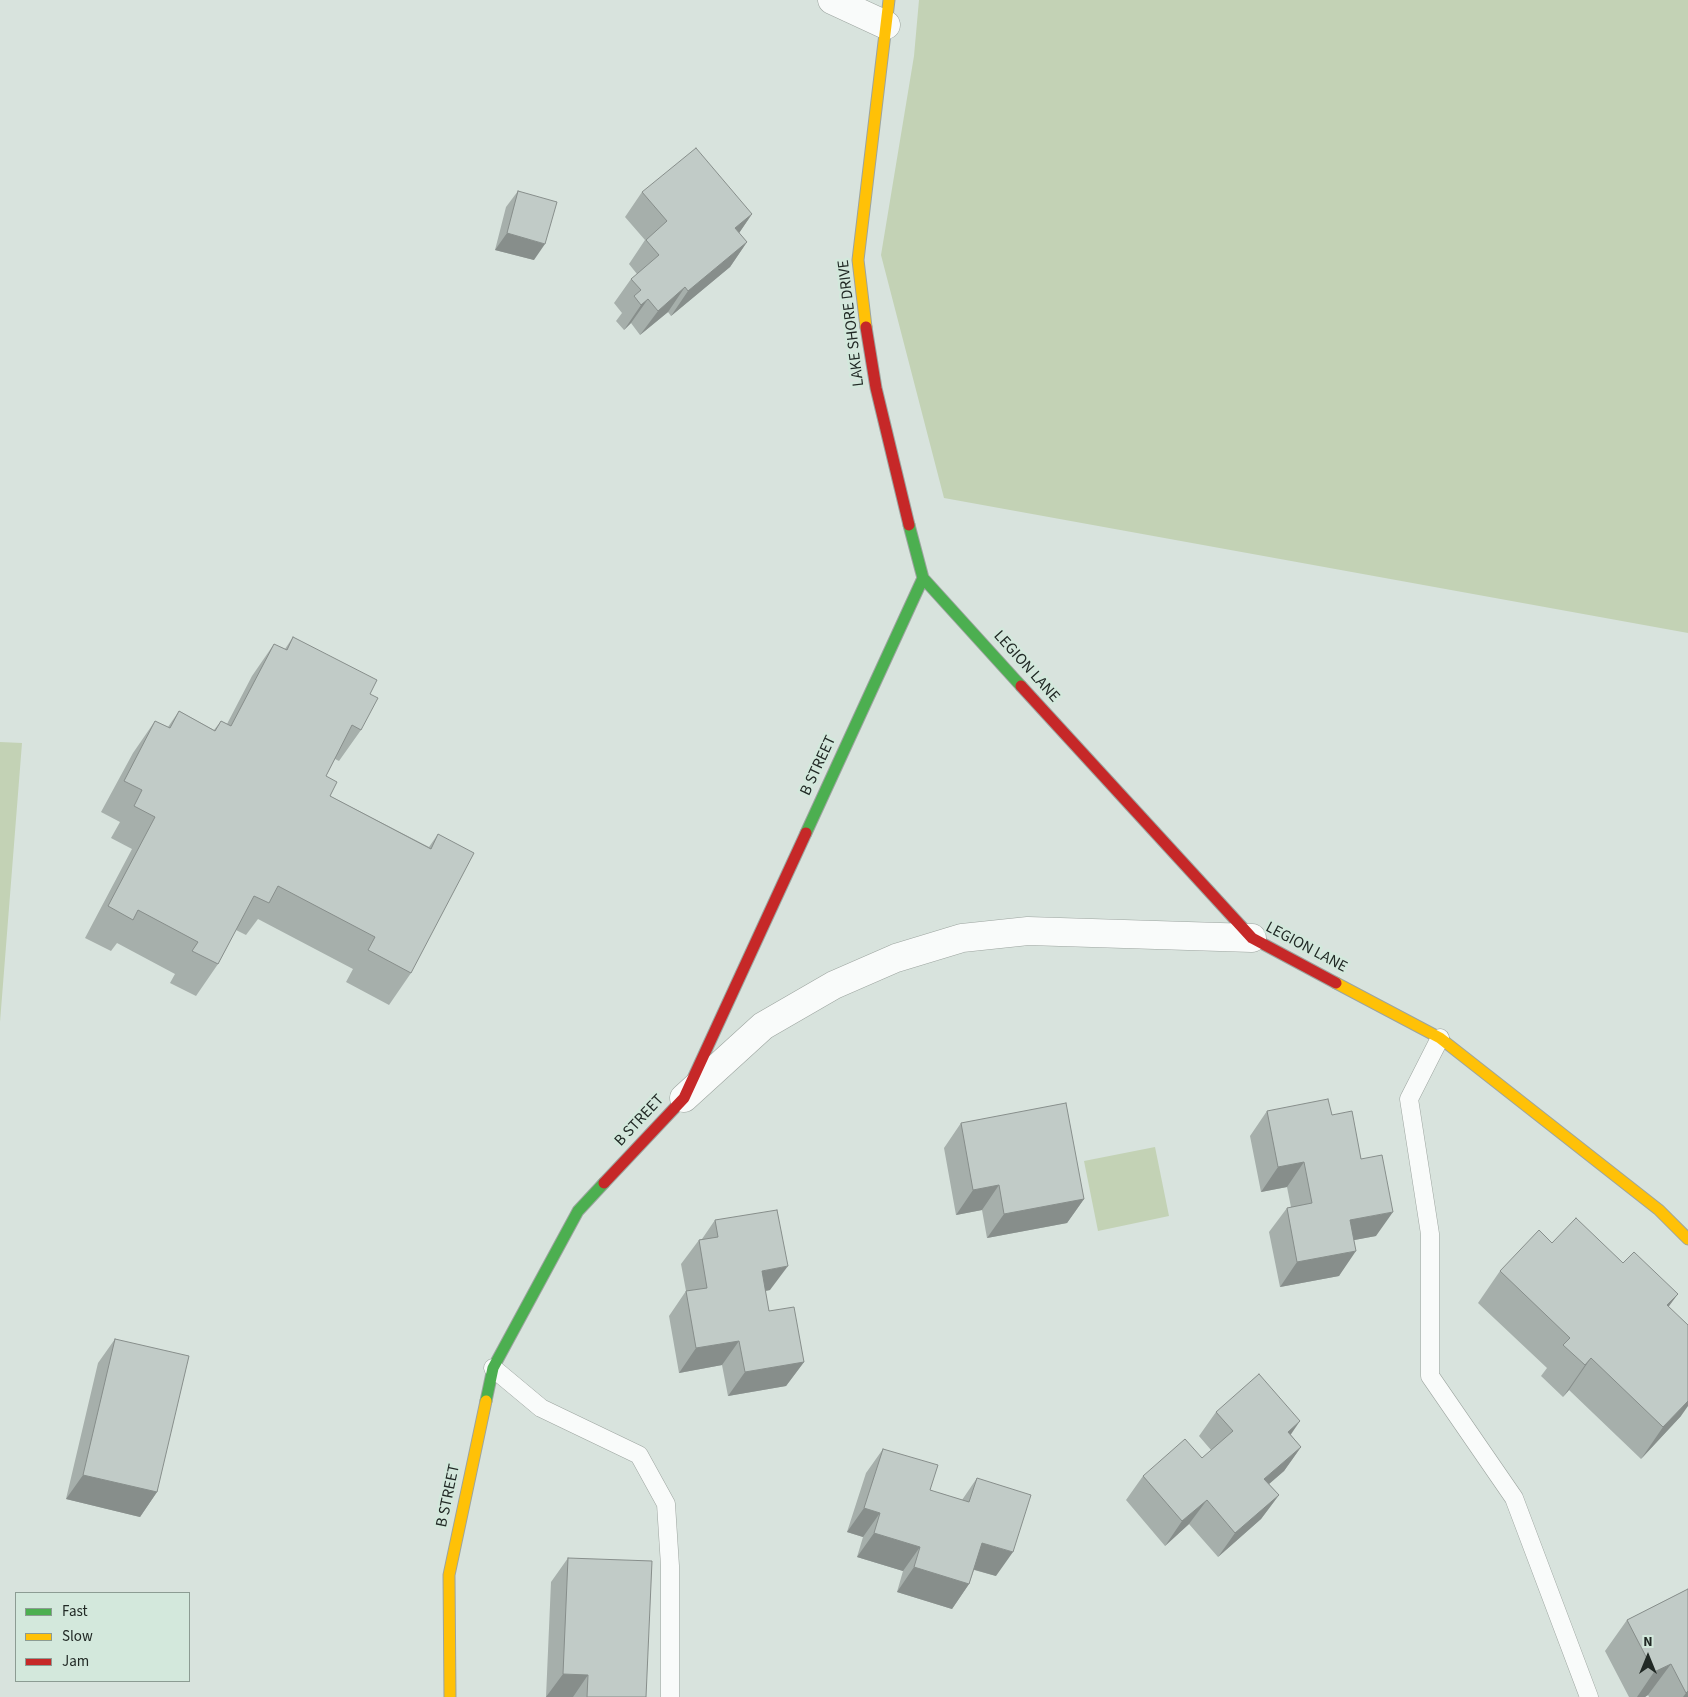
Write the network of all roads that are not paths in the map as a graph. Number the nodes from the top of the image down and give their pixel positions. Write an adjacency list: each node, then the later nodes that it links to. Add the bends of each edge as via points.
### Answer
1 (832, 0): 2 (street)
2 (887, 12): 3 (street, LAKE SHORE DRIVE, via 858,260 876,388)
3 (923, 578): 4 (street, LEGION LANE); 6 (street, B STREET)
4 (1252, 938): 5 (street, LEGION LANE); 6 (street, via 1028,931 962,938 896,958 818,994 763,1026)
5 (1440, 1038): 7 (street, LEGION LANE, via 1659,1210); 11 (lane, via 1409,1099 1430,1234 1430,1376 1514,1498)
6 (684, 1098): 8 (street, B STREET, via 578,1211)
7 (1688, 1239)
8 (493, 1368): 9 (street, B STREET, via 449,1575); 10 (lane, via 541,1408 639,1455 666,1504 670,1566)
9 (450, 1697)
10 (670, 1697)
11 (1589, 1697)

